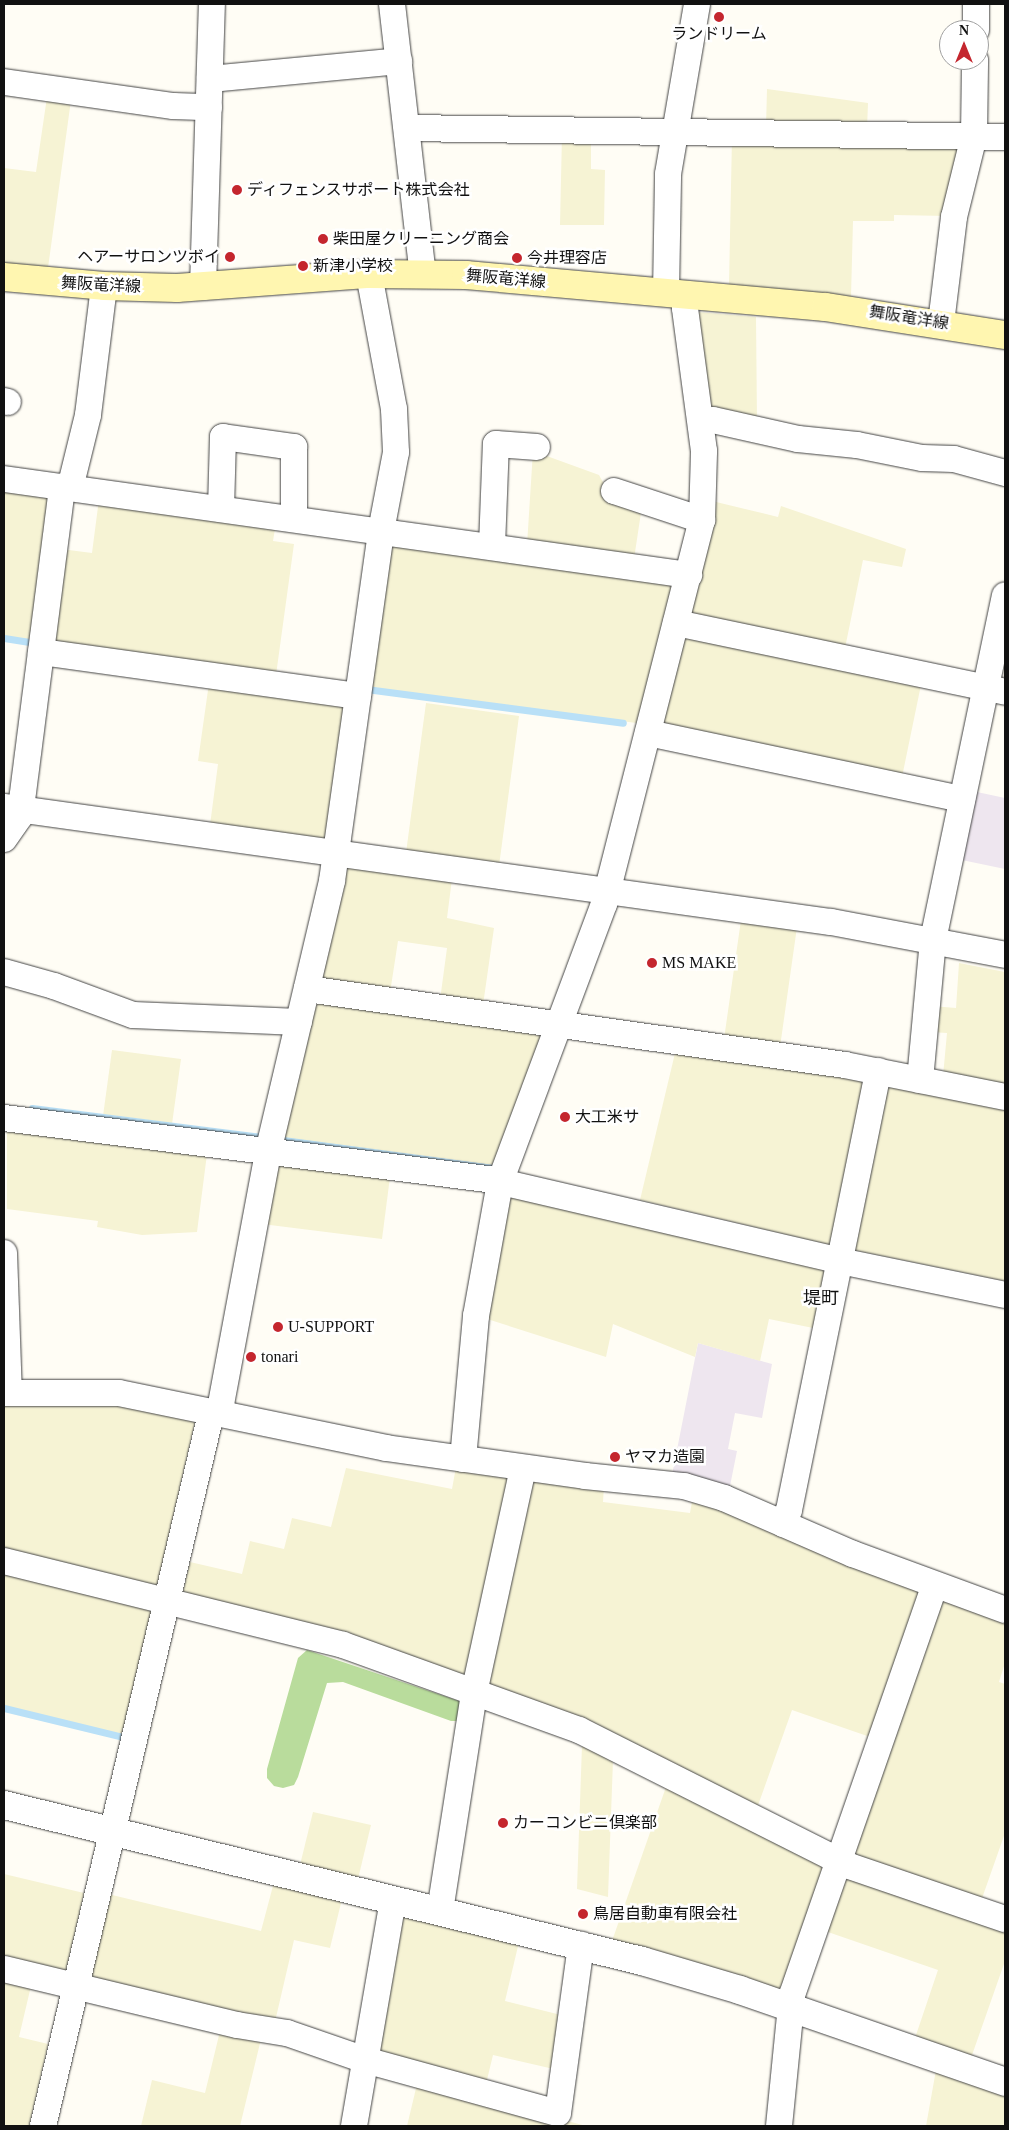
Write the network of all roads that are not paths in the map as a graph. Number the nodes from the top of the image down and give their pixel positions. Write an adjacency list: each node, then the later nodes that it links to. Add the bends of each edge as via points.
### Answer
1 (212, 4): 8 (street)
2 (392, 4): 6 (street)
3 (697, 4): 12 (street)
4 (976, 4): 5 (street)
5 (976, 20)
6 (399, 61): 8 (street); 11 (street)
7 (975, 70): 13 (street)
8 (210, 78): 10 (street)
9 (4, 82): 10 (street, via 173,106)
10 (209, 107): 19 (street)
11 (407, 128): 12 (street); 16 (street)
12 (675, 131): 13 (street); 20 (street, via 666,196)
13 (974, 136): 14 (street); 21 (street, via 954,217)
14 (1005, 137)
15 (369, 274): 16 (main road, 舞阪竜洋線); 19 (main road, 舞阪竜洋線); 32 (street, via 396,430 393,473)
16 (423, 274): 20 (main road, 舞阪竜洋線)
17 (4, 277): 18 (main road, 舞阪竜洋線)
18 (104, 286): 19 (main road, 舞阪竜洋線); 27 (street, via 88,415)
19 (203, 287)
20 (676, 294): 21 (main road, 舞阪竜洋線, via 834,308); 23 (street, via 685,308)
21 (941, 323): 22 (main road, 舞阪竜洋線)
22 (1005, 335)
23 (701, 422): 25 (street, via 713,420 798,439 857,445 922,458 954,459); 31 (street, via 705,467)
24 (537, 446): 33 (street, via 496,444)
25 (1005, 473)
26 (4, 479): 27 (street)
27 (66, 487): 29 (street); 37 (street)
28 (614, 491): 31 (street)
29 (221, 509): 30 (street); 30 (street, via 224,437 294,447)
30 (294, 519): 32 (street)
31 (702, 520): 34 (street)
32 (381, 531): 33 (street); 39 (street)
33 (492, 546): 34 (street)
34 (688, 575): 36 (street)
35 (1005, 595): 38 (street)
36 (676, 623): 38 (street); 40 (street)
37 (41, 652): 39 (street); 42 (street)
38 (996, 690): 41 (street)
39 (358, 696): 44 (street)
40 (648, 733): 41 (street); 45 (street)
41 (962, 799): 46 (street)
42 (12, 808): 43 (street); 44 (street)
43 (4, 838)
44 (336, 853): 45 (street); 49 (street)
45 (608, 891): 46 (street, via 831,922); 51 (street)
46 (933, 940): 47 (street); 53 (street)
47 (1005, 955)
48 (4, 972): 50 (street, via 54,986 133,1015)
49 (307, 989): 50 (street); 51 (street)
50 (299, 1022): 56 (street)
51 (559, 1024): 52 (street); 57 (street)
52 (878, 1071): 53 (street); 59 (street)
53 (920, 1080): 54 (street)
54 (1005, 1097)
55 (4, 1118): 56 (street)
56 (268, 1152): 57 (street); 62 (street, via 221,1404)
57 (500, 1182): 59 (street); 63 (street, via 476,1316)
58 (4, 1253): 61 (street)
59 (840, 1261): 60 (street); 65 (street, via 789,1510)
60 (1005, 1295)
61 (6, 1393): 62 (street, via 119,1392)
62 (215, 1413): 63 (street, via 349,1442); 68 (street, via 209,1422)
63 (463, 1459): 64 (street)
64 (523, 1468): 65 (street, via 684,1486 724,1498); 70 (street)
65 (783, 1524): 67 (street)
66 (4, 1561): 68 (street)
67 (935, 1585): 69 (street); 73 (street)
68 (167, 1600): 70 (street, via 318,1638); 72 (street)
69 (1005, 1610)
70 (474, 1692): 73 (street, via 579,1730); 75 (street)
71 (4, 1806): 72 (street)
72 (113, 1832): 74 (street); 79 (street)
73 (839, 1860): 76 (street); 80 (street, via 792,1995)
74 (393, 1900): 75 (street); 81 (street)
75 (440, 1911): 77 (street)
76 (1005, 1919)
77 (580, 1945): 80 (street, via 692,1975); 81 (street, via 558,2113)
78 (4, 1969): 79 (street)
79 (76, 1987): 81 (street, via 236,2025 287,2033); 83 (street)
80 (791, 2008): 82 (street); 85 (street)
81 (364, 2060): 84 (street)
82 (1005, 2082)
83 (43, 2126)
84 (354, 2126)
85 (779, 2126)

